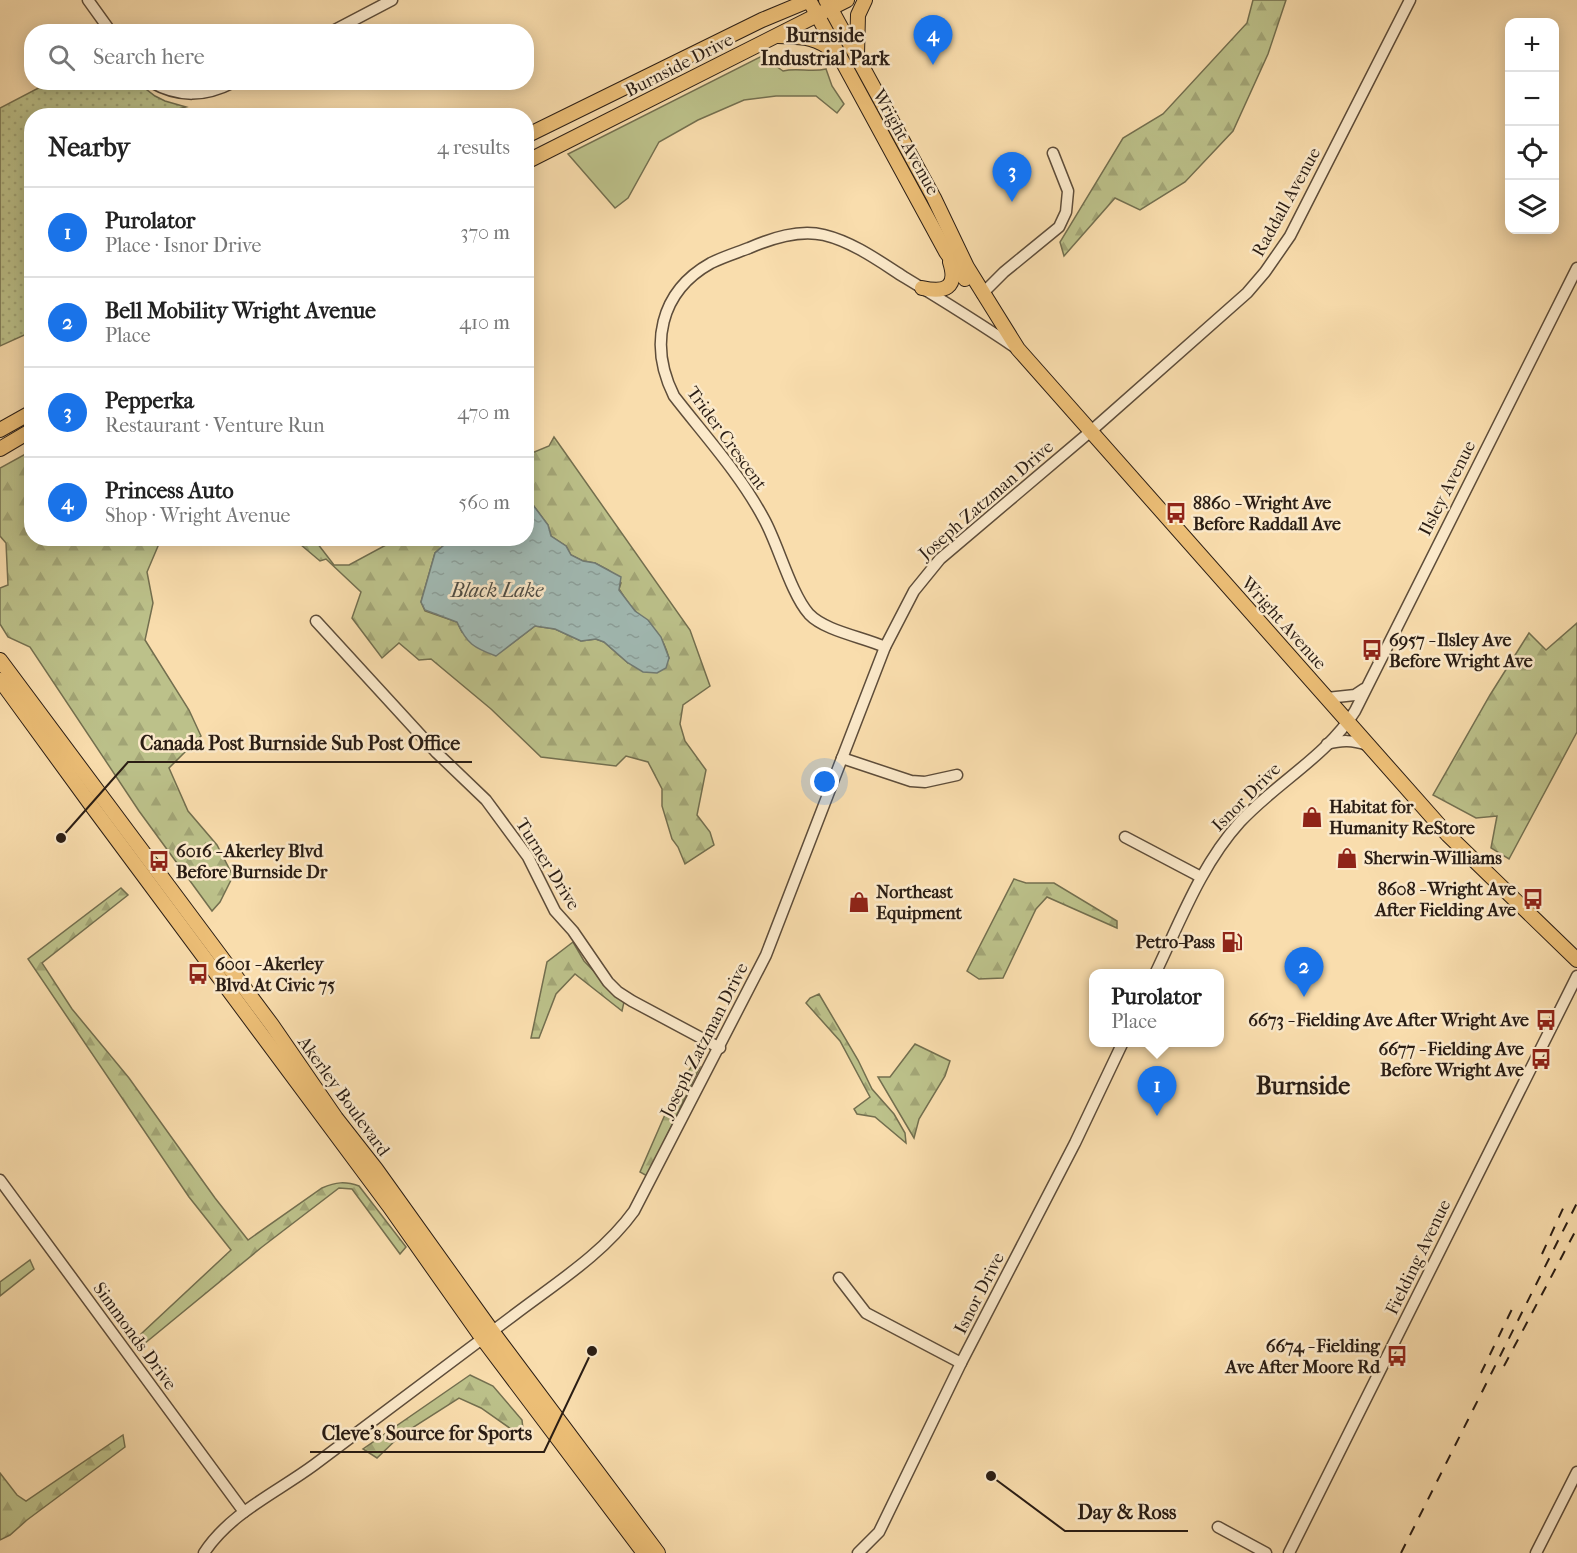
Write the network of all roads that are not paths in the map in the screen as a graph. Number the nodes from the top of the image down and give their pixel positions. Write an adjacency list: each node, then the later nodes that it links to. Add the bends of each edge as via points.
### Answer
1 (88, 0): 11 (street)
2 (392, 0): 12 (street)
3 (782, 0): 10 (main road)
4 (809, 0): 9 (main road, Wright Avenue); 10 (main road, Burnside Drive)
5 (847, 0): 8 (main road, Burnside Drive)
6 (865, 0): 15 (main road, via 858,15)
7 (1410, 0): 30 (street, Raddall Avenue, via 1290,236 1266,272)
8 (828, 4): 9 (main road, Burnside Drive); 15 (main road, Wright Avenue)
9 (817, 15): 13 (main road, Burnside Drive); 14 (main road, Wright Avenue)
10 (762, 21): 18 (main road, Burnside Drive)
11 (105, 24)
12 (346, 24)
13 (776, 36): 14 (main road, via 812,37); 20 (main road, Burnside Drive)
14 (837, 54): 21 (main road, Wright Avenue)
15 (857, 56): 22 (main road, Wright Avenue)
16 (168, 90): 17 (street, via 195,96)
17 (212, 90)
18 (534, 132)
19 (1053, 153): 26 (street, via 1068,191 1066,212 1059,227)
20 (534, 158)
21 (912, 190): 22 (main road, via 925,198); 23 (main road, Wright Avenue)
22 (934, 198): 26 (main road, Wright Avenue)
23 (946, 252): 25 (main road, via 953,274 951,283 937,291); 26 (main road, Wright Avenue, via 971,289)
24 (1577, 268): 37 (street, Ilsley Avenue)
25 (922, 288): 27 (street, Trider Crescent); 34 (street, Trider Crescent, via 844,242 822,234 794,234 711,263 685,282 671,302 660,345 665,375 675,396 765,520 809,614)
26 (982, 294): 27 (main road, Wright Avenue)
27 (1018, 349): 30 (main road, Wright Avenue)
28 (24, 416): 29 (main road)
29 (0, 430)
30 (1090, 431): 34 (street, Joseph Zatzman Drive, via 940,559 914,591); 38 (main road, Wright Avenue)
31 (24, 434): 32 (main road)
32 (0, 448)
33 (316, 621): 49 (street, Turner Drive, via 486,800 528,857 555,912 608,982 632,1001)
34 (885, 647): 42 (street, Joseph Zatzman Drive)
35 (0, 660): 53 (main road, Akerley Boulevard, via 376,1169)
36 (0, 680): 53 (main road, Akerley Boulevard)
37 (1367, 687): 38 (street, via 1355,695); 39 (street, Ilsley Avenue)
38 (1327, 698): 39 (main road, Wright Avenue)
39 (1347, 723): 40 (street, Isnor Drive); 41 (main road, Wright Avenue)
40 (1327, 744): 41 (street, via 1341,740); 45 (street, Isnor Drive, via 1241,820)
41 (1367, 745): 46 (main road, Wright Avenue, via 1448,835)
42 (842, 758): 43 (street, via 911,781 926,782); 49 (street, Joseph Zatzman Drive, via 766,955)
43 (957, 774)
44 (1125, 837): 45 (street)
45 (1201, 877): 47 (street, Isnor Drive)
46 (1577, 960)
47 (1157, 969)
48 (1577, 976): 63 (street, Fielding Avenue)
49 (720, 1047): 53 (street, Joseph Zatzman Drive, via 634,1211 620,1230)
50 (1121, 1047): 54 (street, Isnor Drive)
51 (0, 1180): 56 (street, Simmonds Drive)
52 (839, 1278): 54 (street, via 866,1313)
53 (487, 1335): 56 (street, Joseph Zatzman Drive, via 315,1464); 59 (main road, Akerley Boulevard); 60 (main road, Akerley Boulevard)
54 (961, 1363): 61 (street, Isnor Drive, via 879,1532)
55 (1577, 1472): 64 (street)
56 (244, 1512): 58 (street, Joseph Zatzman Drive)
57 (1218, 1527): 62 (street)
58 (204, 1553)
59 (644, 1553)
60 (658, 1553)
61 (858, 1553)
62 (1266, 1553)
63 (1288, 1553)
64 (1536, 1553)

